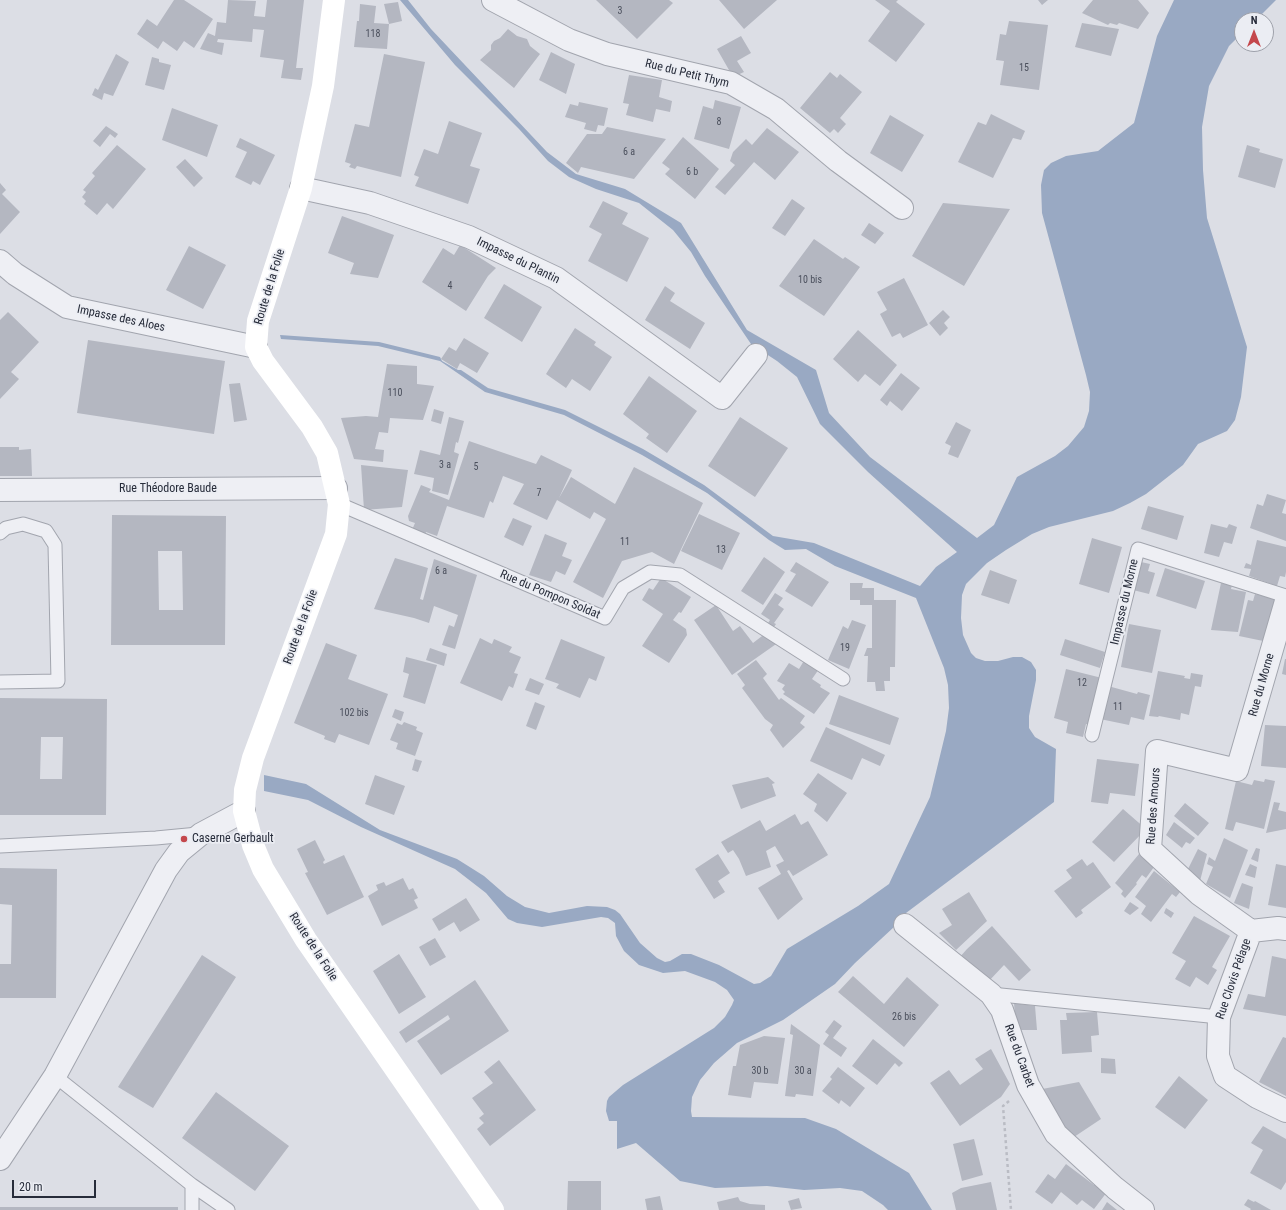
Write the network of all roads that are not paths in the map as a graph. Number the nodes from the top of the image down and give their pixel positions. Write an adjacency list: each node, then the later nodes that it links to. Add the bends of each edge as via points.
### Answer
1 (334, 0): 3 (street, Route de la Folie, via 323,86)
2 (493, 0): 4 (street, Rue du Petit Thym, via 569,40 607,54 731,83 776,110 838,161)
3 (301, 188): 6 (street, Route de la Folie, via 258,321); 7 (street, Impasse du Plantin, via 370,203 469,237 556,278 722,398)
4 (902, 208)
5 (0, 261): 6 (street, Impasse des Aloes, via 15,274 67,307)
6 (256, 347): 9 (street, Route de la Folie, via 263,361 312,426 327,453)
7 (756, 355)
8 (0, 490): 9 (street, Rue Théodore Baude)
9 (338, 496): 13 (lane, Rue du Pompon Soldat, via 605,618 623,588 650,572 680,576); 17 (street, Route de la Folie, via 336,534 253,758 245,790)
10 (0, 533): 14 (lane, via 6,528 23,524 46,531 55,545 58,681)
11 (1286, 596): 15 (lane, Impasse du Morne, via 1138,549)
12 (1286, 601): 16 (street, Rue du Morne)
13 (843, 679)
14 (0, 682)
15 (1092, 735)
16 (1237, 770): 22 (street, Rue des Amours, via 1157,752 1150,849 1199,894)
17 (244, 811): 18 (street); 31 (street, Route de la Folie, via 253,845 263,869 306,940)
18 (201, 834): 19 (lane); 25 (street, via 179,852 166,870)
19 (0, 846)
20 (905, 925): 23 (street, Rue du Carbet)
21 (1286, 930): 22 (street, via 1278,928)
22 (1251, 931): 24 (street, Rue Clovis Pélage)
23 (991, 994): 24 (lane); 32 (street, Rue du Carbet, via 1002,1010 1028,1085 1056,1134)
24 (1219, 1017): 26 (street, Rue Clovis Pélage, via 1218,1056 1225,1076)
25 (55, 1076): 27 (street); 28 (lane)
26 (1286, 1111)
27 (0, 1159)
28 (192, 1185): 29 (lane); 30 (lane)
29 (192, 1210)
30 (228, 1210)
31 (493, 1210)
32 (1143, 1210)

